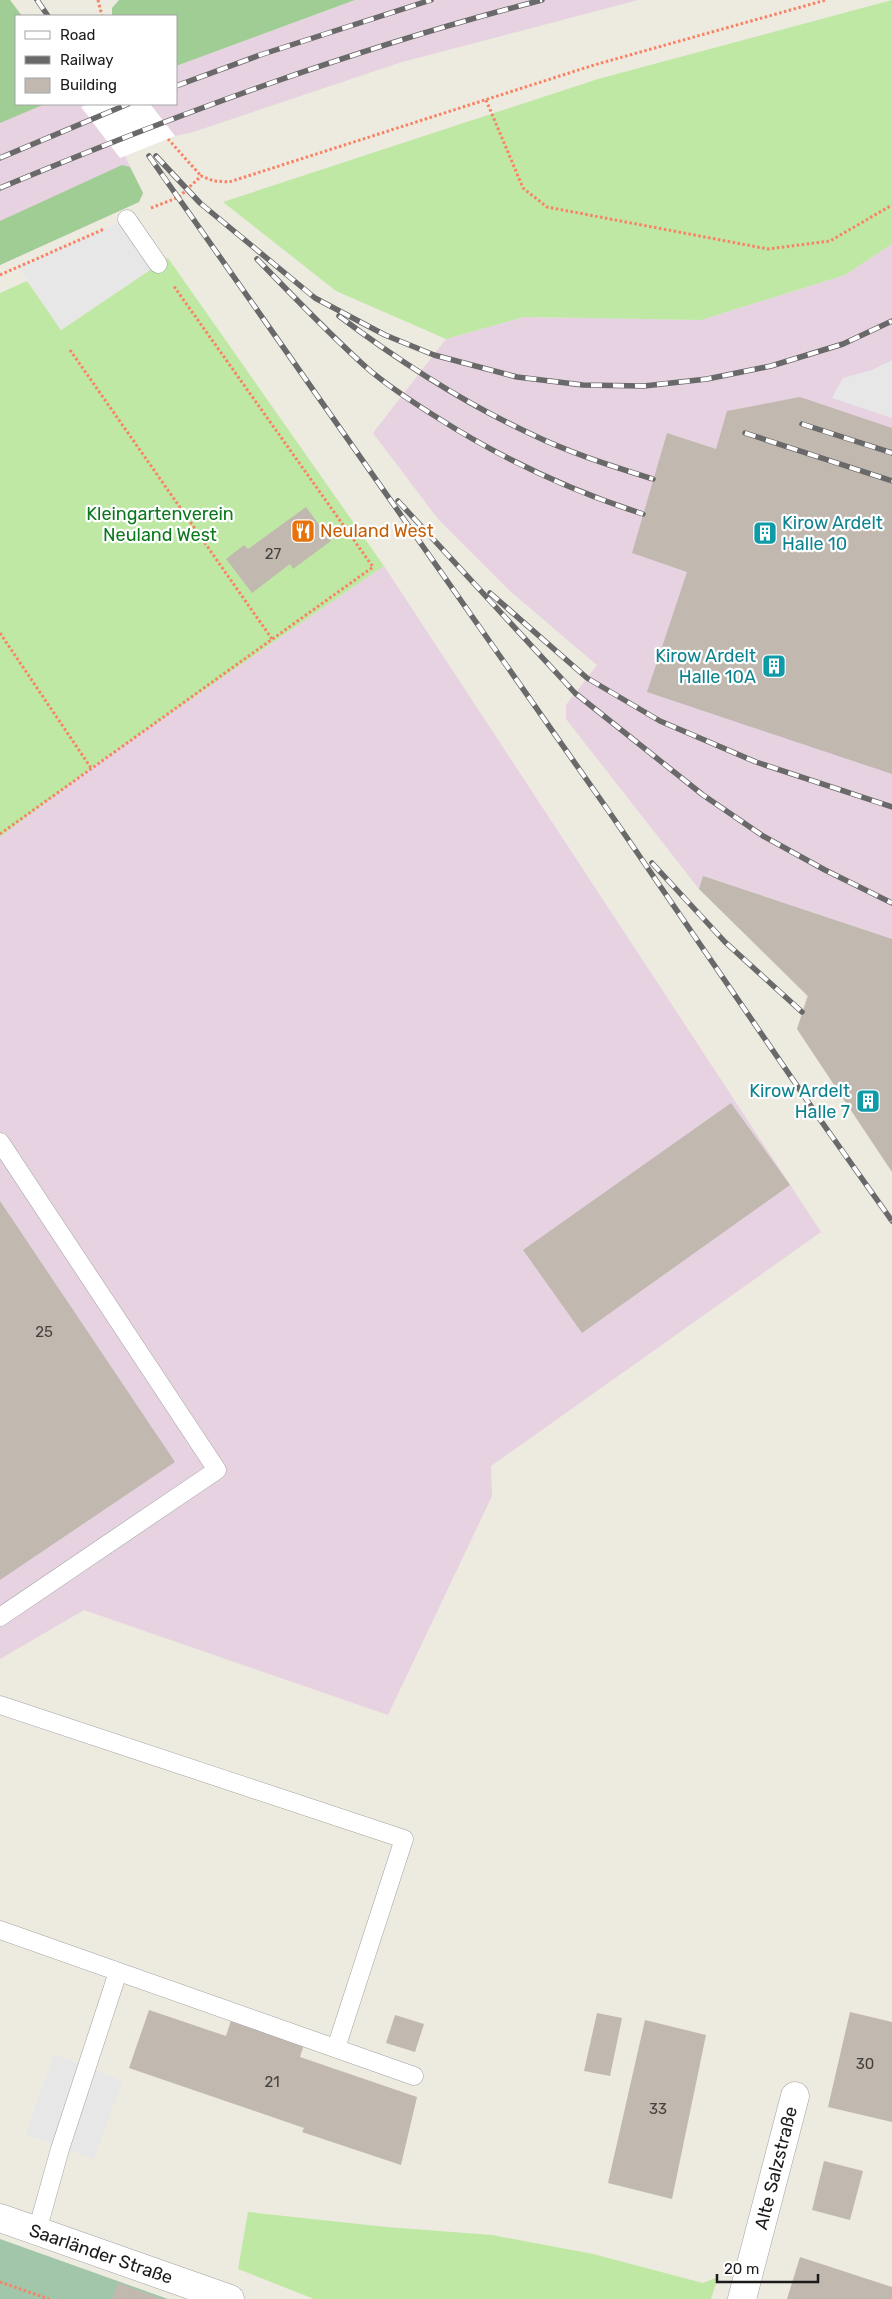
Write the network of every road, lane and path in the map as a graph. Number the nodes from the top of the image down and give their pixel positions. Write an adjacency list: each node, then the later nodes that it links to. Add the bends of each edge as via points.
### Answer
1 (98, 0): 3 (path)
2 (826, 0): 4 (path, via 594,65)
3 (102, 15)
4 (486, 100): 6 (path, via 229,182); 7 (path, via 523,188 548,208 768,249 830,241)
5 (168, 139): 6 (path)
6 (201, 176): 8 (path, via 179,198)
7 (892, 205)
8 (127, 220): 9 (lane); 10 (path)
9 (158, 264): 13 (path, via 373,567)
10 (0, 275)
11 (70, 350): 13 (path)
12 (0, 633): 14 (path)
13 (272, 639): 14 (path)
14 (91, 768): 15 (path)
15 (0, 834)
16 (0, 1142): 17 (lane, via 217,1470)
17 (0, 1617)
18 (0, 1706): 21 (lane, via 404,1840)
19 (0, 1930): 20 (lane)
20 (118, 1972): 21 (lane); 25 (lane)
21 (336, 2048): 22 (lane)
22 (414, 2076)
23 (795, 2096): 29 (street, Alte Salzstraße)
24 (0, 2218): 25 (street, Saarländer Straße)
25 (36, 2231): 28 (street, Saarländer Straße)
26 (0, 2282): 27 (path)
27 (50, 2299)
28 (230, 2299)
29 (742, 2299)

